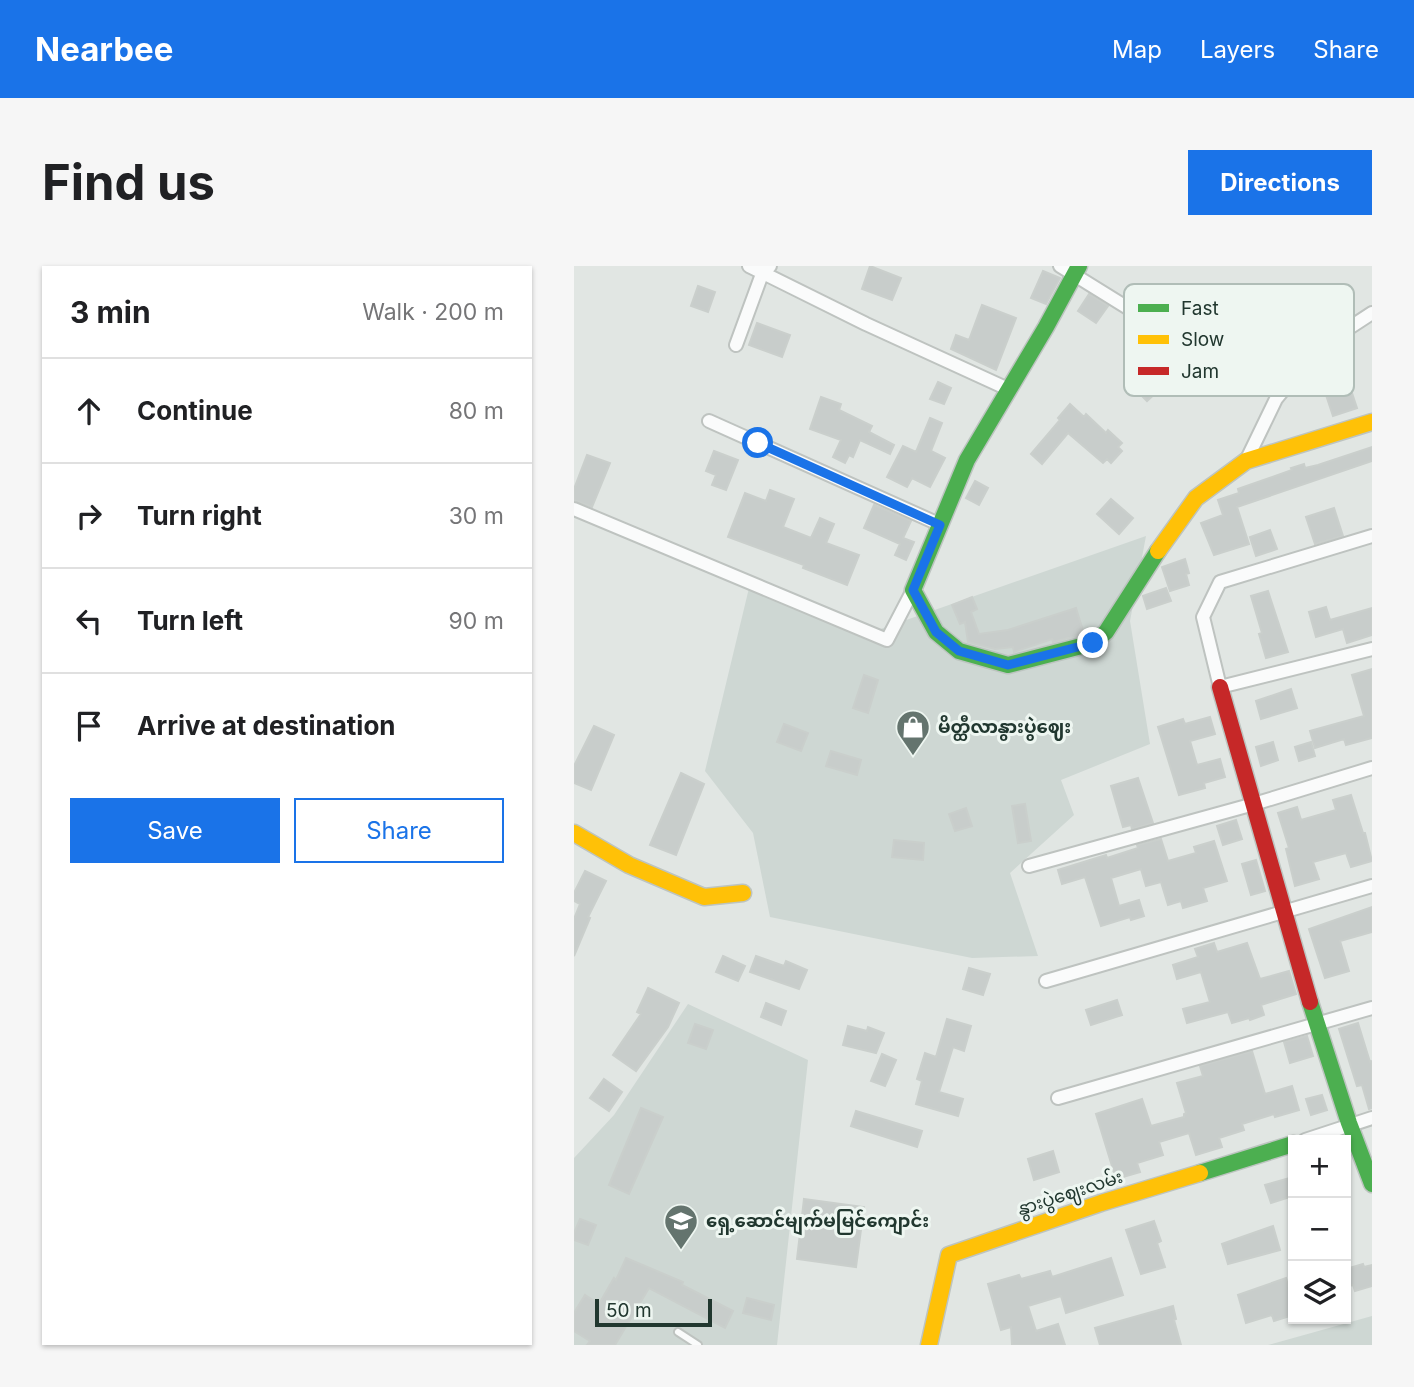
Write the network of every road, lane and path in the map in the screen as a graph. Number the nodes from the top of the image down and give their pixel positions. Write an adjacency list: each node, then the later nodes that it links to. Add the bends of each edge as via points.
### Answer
1 (749, 266): 3 (street)
2 (1071, 269): 4 (street); 8 (street, via 1046,327)
3 (766, 270): 7 (street); 8 (street)
4 (1124, 304)
5 (1372, 313): 6 (street)
6 (1354, 325)
7 (736, 345)
8 (1008, 388): 14 (street, via 967,460)
9 (1278, 396): 12 (street)
10 (709, 421): 14 (street)
11 (1372, 422): 12 (street)
12 (1246, 461): 16 (street, via 1196,498 1106,632 1093,643 1008,665 959,651 936,632)
13 (574, 509): 16 (street, via 887,640)
14 (940, 525): 16 (street)
15 (1372, 536): 18 (street, via 1220,582 1203,617)
16 (913, 590)
17 (1372, 649): 18 (street)
18 (1220, 687): 20 (street)
19 (1372, 768): 20 (street)
20 (1254, 804): 22 (street); 25 (street)
21 (574, 833): 24 (street, via 629,864 704,897)
22 (1029, 866)
23 (1372, 886): 25 (street)
24 (743, 893)
25 (1285, 912): 26 (street); 28 (street)
26 (1046, 981)
27 (1372, 1008): 28 (street)
28 (1316, 1025): 29 (street); 31 (street)
29 (1058, 1098)
30 (1372, 1118): 31 (street)
31 (1349, 1126): 32 (street); 34 (street)
32 (1321, 1135)
33 (1288, 1146): 37 (street, နွားပွဲဈေးလမ်း, via 949,1255)
34 (1372, 1184)
35 (678, 1332): 36 (lane)
36 (698, 1345)
37 (929, 1345)

